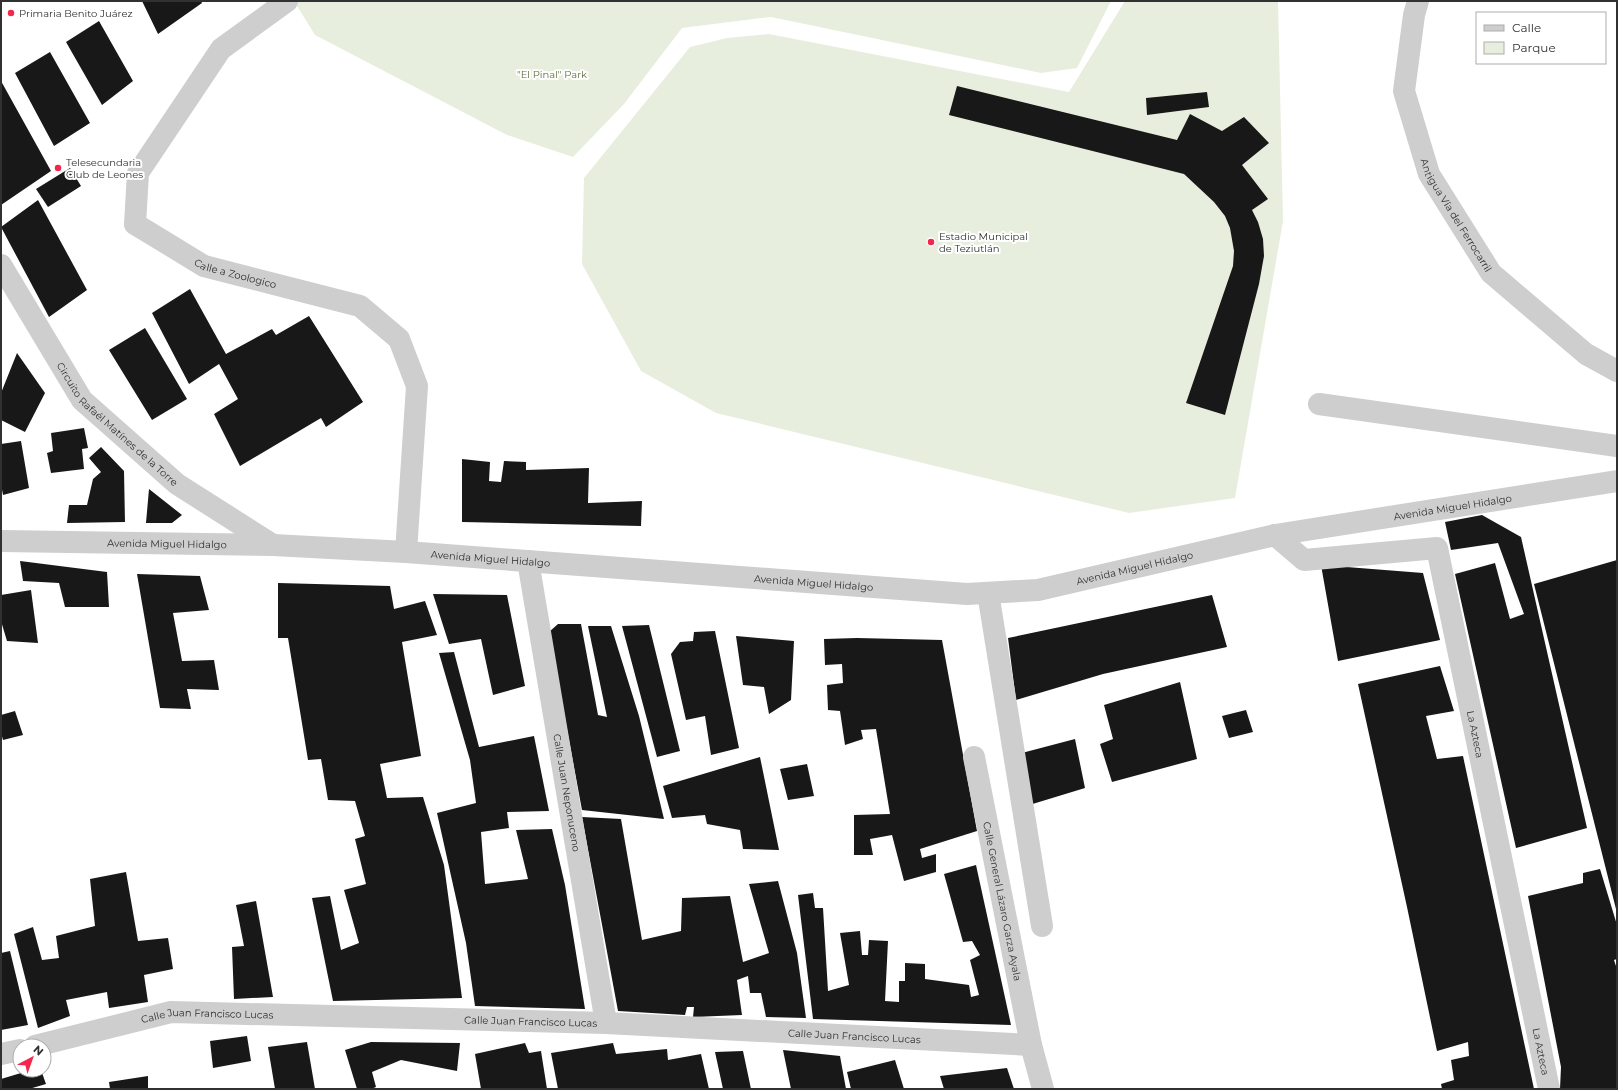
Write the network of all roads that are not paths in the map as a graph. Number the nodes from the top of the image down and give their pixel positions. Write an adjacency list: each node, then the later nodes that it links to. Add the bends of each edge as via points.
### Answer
1 (287, 1): 11 (street, Calle a Zoologico, via 221,50 138,173 134,224 204,266 360,306 399,339 417,386)
2 (1418, 1): 4 (street, Antigua Vía del Ferrocarril, via 1404,91 1429,174 1491,273 1586,354)
3 (1, 265): 10 (street, Circuito Rafaél Matínes de la Torre, via 82,400 177,484)
4 (1617, 371)
5 (1319, 404): 6 (street)
6 (1617, 446)
7 (1617, 481): 8 (street, Avenida Miguel Hidalgo)
8 (1275, 535): 13 (street, Avenida Miguel Hidalgo, via 1038,590); 22 (street, La Azteca, via 1304,560 1437,548)
9 (1, 541): 10 (street, Avenida Miguel Hidalgo)
10 (273, 545): 11 (street, Avenida Miguel Hidalgo)
11 (406, 552): 12 (street, Avenida Miguel Hidalgo)
12 (528, 561): 13 (street, Avenida Miguel Hidalgo, via 967,594); 16 (street, Calle Juan Neponuceno)
13 (988, 593): 15 (street)
14 (974, 757): 18 (street, Calle General Lázaro Garza Ayala)
15 (1042, 926)
16 (606, 1024): 17 (street, Calle Juan Francisco Lucas, via 171,1012); 18 (street, Calle Juan Francisco Lucas)
17 (52, 1042)
18 (1031, 1045): 21 (street, Calle General Lázaro Garza Ayala)
19 (12, 1052): 20 (street)
20 (1, 1054)
21 (1043, 1089)
22 (1549, 1089)

